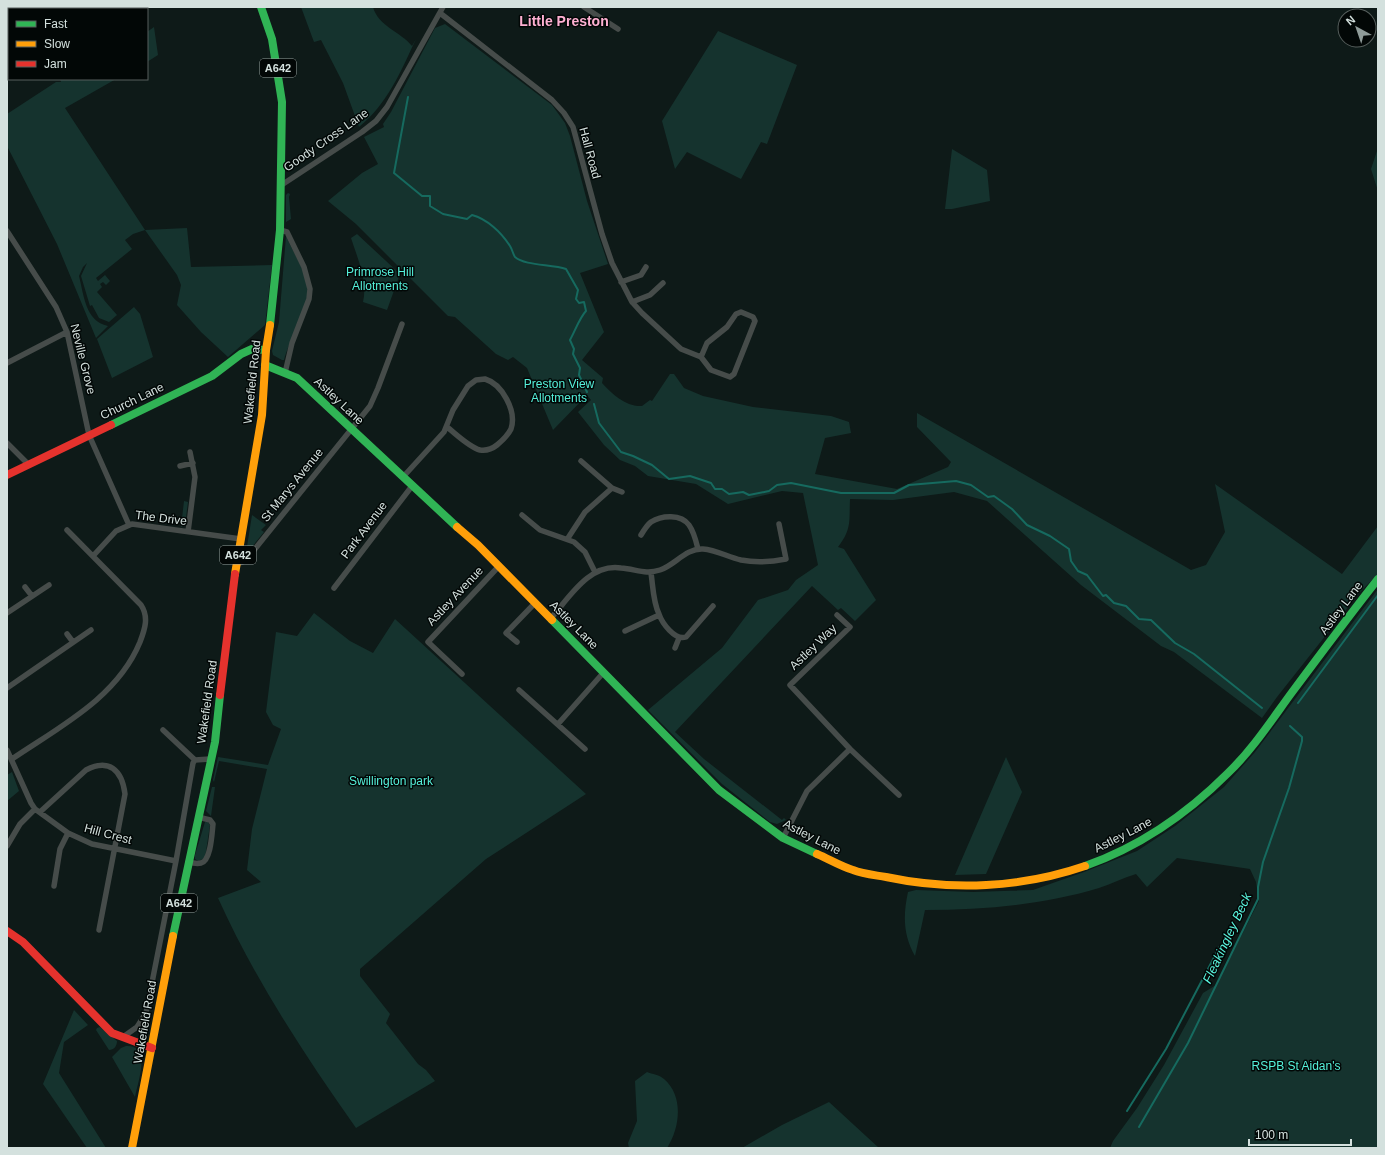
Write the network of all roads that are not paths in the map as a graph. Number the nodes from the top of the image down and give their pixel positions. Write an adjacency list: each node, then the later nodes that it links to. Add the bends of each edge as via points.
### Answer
1 (261, 7): 6 (street, Wakefield Road / A642, via 272,39 282,102)
2 (443, 7): 4 (street, Goody Cross Lane)
3 (584, 7): 5 (street)
4 (440, 13): 6 (street, Goody Cross Lane, via 387,107 376,120); 10 (street, Hall Road, via 552,100 567,117 574,133 602,234)
5 (618, 29)
6 (280, 186): 7 (street, Wakefield Road / A642)
7 (280, 230): 15 (street, Wakefield Road / A642); 19 (street, via 287,232 304,267 310,289)
8 (7, 231): 14 (street, Neville Grove, via 56,307)
9 (646, 267): 10 (street, via 641,275)
10 (621, 282): 12 (street, Hall Road)
11 (663, 283): 12 (street, via 650,295)
12 (632, 302): 16 (street, Hall Road, via 681,349)
13 (402, 324): 21 (street, St Marys Avenue, via 370,406)
14 (67, 332): 17 (street); 22 (street, Neville Grove)
15 (266, 350): 18 (street, Wakefield Road / A642); 22 (street, Church Lane, via 252,349 241,354 212,376)
16 (701, 357): 16 (street, via 711,370 728,377 733,376 755,321 753,317 741,312 736,314 727,327 707,343)
17 (7, 363)
18 (265, 365): 19 (street, Astley Lane); 41 (street, Wakefield Road / A642, via 262,415)
19 (285, 373): 21 (street, Astley Lane, via 297,378)
20 (447, 427): 20 (street, via 453,410 468,386 480,379 489,380 496,385 508,402 512,417 508,433 498,444 487,450 477,449); 30 (street)
21 (351, 429): 30 (street, Astley Lane); 43 (street, St Marys Avenue)
22 (89, 435): 27 (street, Church Lane); 36 (street, The Drive)
23 (7, 443): 27 (street)
24 (190, 452): 26 (street)
25 (580, 461): 32 (street)
26 (193, 463): 28 (street); 38 (street, via 195,477)
27 (29, 465): 29 (street, Church Lane)
28 (180, 466)
29 (7, 476)
30 (403, 478): 31 (street, Astley Lane)
31 (412, 486): 45 (street, Astley Lane); 51 (street, Park Avenue)
32 (612, 488): 33 (street); 40 (street, via 585,512)
33 (622, 492)
34 (522, 515): 40 (street, via 540,530)
35 (779, 524): 42 (street, via 786,561 757,562)
36 (128, 525): 38 (street, The Drive, via 138,524); 44 (street, via 116,531)
37 (67, 530): 44 (street)
38 (188, 532): 41 (street, The Drive)
39 (641, 535): 42 (street, via 655,520 673,516 688,524)
40 (568, 538): 46 (street, via 585,552)
41 (241, 539): 76 (street, Wakefield Road / A642, via 241,562 219,716)
42 (698, 549): 47 (street)
43 (250, 555)
44 (93, 556): 75 (street, via 141,605 146,618 143,634 128,665 99,698)
45 (499, 566): 53 (street, Astley Lane); 67 (street, Astley Avenue, via 428,642)
46 (595, 572): 47 (street, via 609,567); 58 (street)
47 (651, 573): 56 (street)
48 (1378, 579): 83 (street, Astley Lane, via 1273,719 1229,773 1179,817 1150,836 1104,859 1067,872 1030,880 988,885 928,885 854,871)
49 (49, 585): 52 (street)
50 (25, 587): 52 (street)
51 (334, 588)
52 (32, 596): 55 (street)
53 (536, 603): 58 (street, Astley Lane); 64 (street, via 506,633)
54 (714, 606): 62 (street, via 687,635)
55 (7, 613)
56 (659, 615): 60 (street); 62 (street)
57 (837, 615): 73 (street, Astley Way, via 850,627 790,685)
58 (551, 618): 66 (street, Astley Lane)
59 (91, 630): 63 (street)
60 (625, 630)
61 (67, 634): 63 (street)
62 (679, 638): 65 (street)
63 (72, 642): 68 (street)
64 (517, 642)
65 (675, 648)
66 (604, 672): 70 (street); 83 (street, Astley Lane, via 719,790)
67 (462, 674)
68 (7, 688)
69 (519, 690): 70 (street)
70 (558, 724): 72 (street)
71 (163, 730): 77 (street, Wakefield Road)
72 (585, 749)
73 (850, 749): 78 (street, Astley Way); 83 (street, via 807,791)
74 (7, 750): 75 (street, Hill Crest)
75 (12, 759): 79 (street, Hill Crest, via 23,789)
76 (210, 759): 77 (street, Wakefield Road); 81 (street, Wakefield Road / A642)
77 (195, 760): 86 (street, Wakefield Road)
78 (899, 795)
79 (35, 809): 80 (street, Hill Crest); 84 (street, via 20,824)
80 (40, 812): 82 (street, Hill Crest); 85 (street, via 86,770 102,764 109,766 121,778 125,794)
81 (198, 817): 87 (street, Wakefield Road / A642); 87 (street, via 210,820 213,824 208,857 205,862 199,864)
82 (68, 833): 85 (street, Hill Crest, via 92,844); 88 (street, via 60,849)
83 (783, 838)
84 (7, 846)
85 (114, 848): 86 (street, Hill Crest); 89 (street)
86 (176, 861): 91 (street, Wakefield Road, via 146,1013 137,1027)
87 (188, 862): 92 (street, Wakefield Road / A642)
88 (54, 886)
89 (99, 930)
90 (7, 931): 91 (street, via 23,942 102,1024 112,1033)
91 (123, 1037): 92 (street)
92 (152, 1048): 93 (street, Wakefield Road / A642)
93 (132, 1148)

